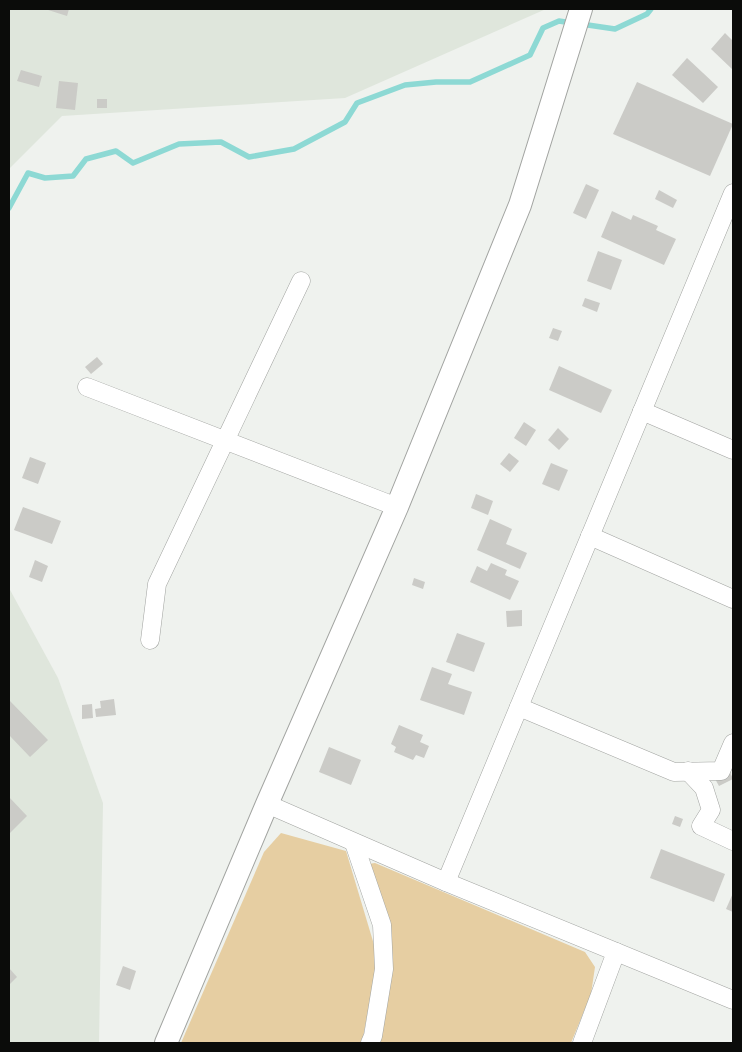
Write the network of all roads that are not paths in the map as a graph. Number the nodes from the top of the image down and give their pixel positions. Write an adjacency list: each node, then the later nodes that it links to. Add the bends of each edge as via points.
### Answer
1 (581, 9): 8 (main road, via 520,205)
2 (733, 193): 5 (street)
3 (301, 281): 6 (street)
4 (88, 387): 6 (street)
5 (642, 411): 7 (street); 9 (street)
6 (224, 441): 8 (street); 11 (street, via 157,584)
7 (733, 450)
8 (397, 507): 15 (main road)
9 (590, 536): 10 (street); 12 (street)
10 (733, 599)
11 (150, 640)
12 (519, 707): 14 (street, via 674,772); 18 (street)
13 (733, 743): 14 (street, via 721,771)
14 (688, 772): 16 (street, via 704,788 711,810 702,826)
15 (267, 804): 17 (street); 21 (main road)
16 (733, 841)
17 (354, 843): 18 (street); 22 (street, via 382,925 384,969)
18 (446, 882): 19 (street)
19 (616, 952): 20 (street); 23 (street)
20 (733, 1000)
21 (166, 1043)
22 (370, 1043)
23 (582, 1043)

